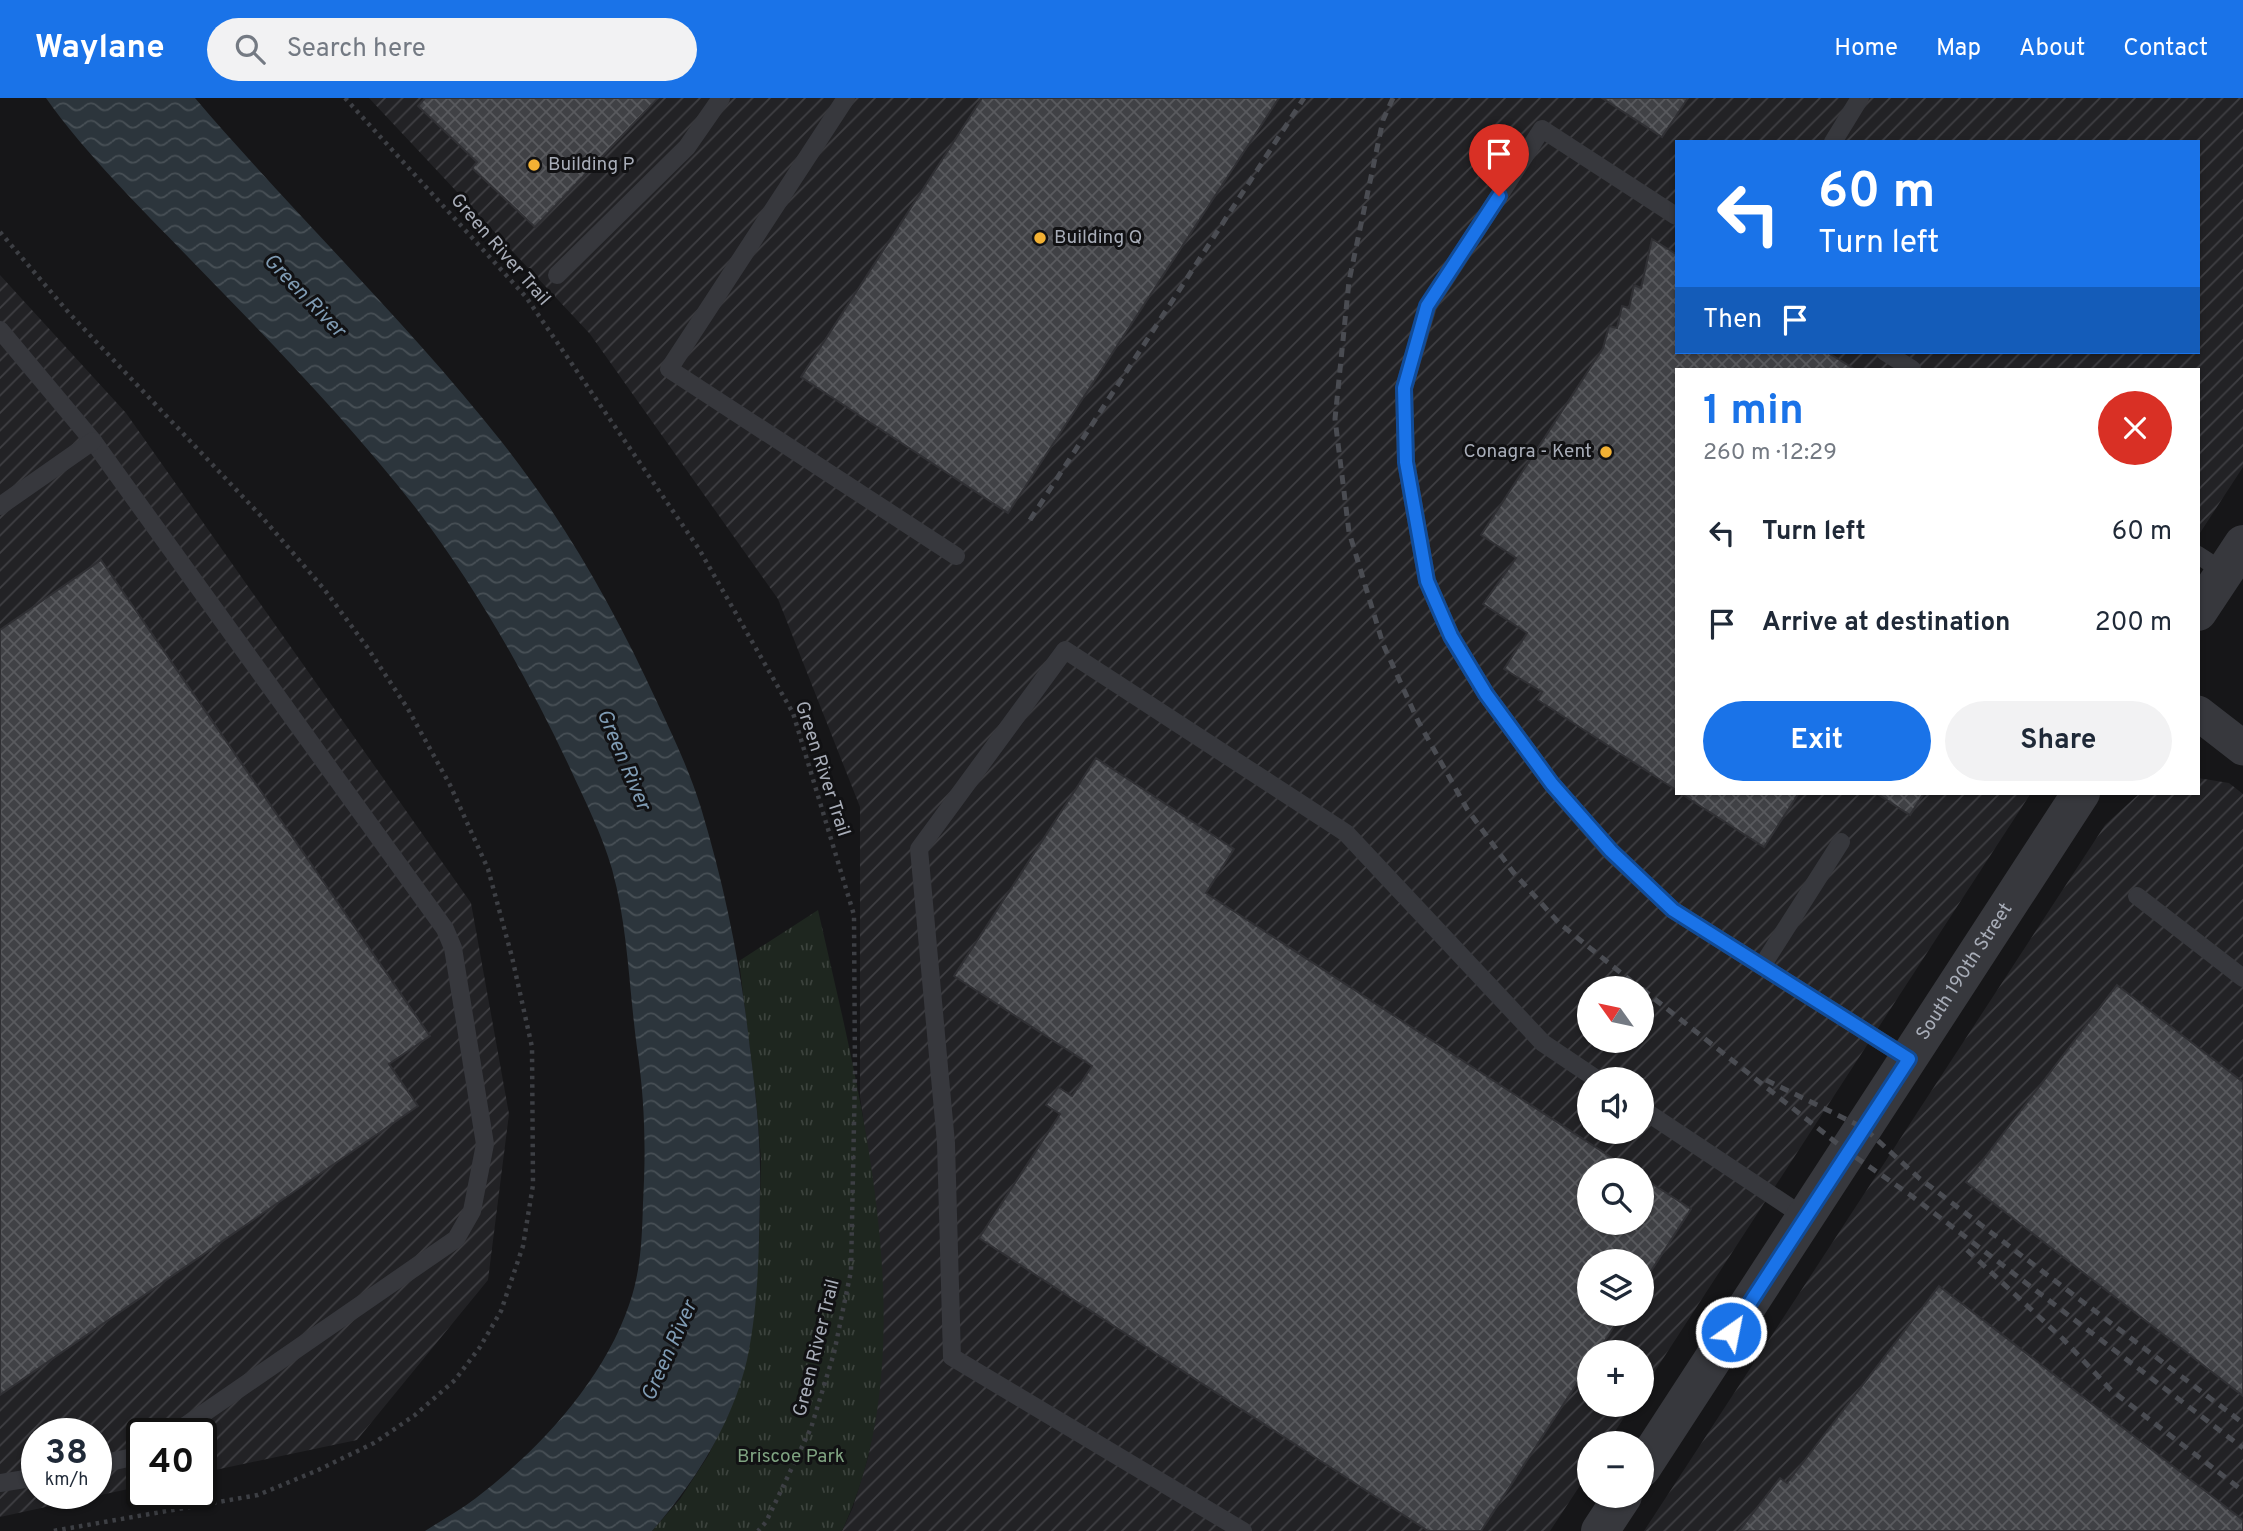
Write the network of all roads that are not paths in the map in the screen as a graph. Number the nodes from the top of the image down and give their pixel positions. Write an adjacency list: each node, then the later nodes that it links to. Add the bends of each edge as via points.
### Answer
1 (721, 98): 6 (lane, via 687,147)
2 (846, 98): 12 (lane, via 669,369)
3 (1860, 98): 4 (lane)
4 (1834, 140)
5 (1675, 215): 20 (lane, via 1542,130 1427,306 1404,388 1406,462 1427,581 1451,636 1486,694 1552,784 1611,851 1673,910)
6 (557, 275)
7 (0, 330): 10 (lane)
8 (1888, 354): 9 (lane)
9 (1910, 368)
10 (93, 441): 11 (lane); 26 (lane, via 445,929 453,948 485,1144 472,1211 456,1239)
11 (0, 506)
12 (956, 556)
13 (2222, 557): 14 (street)
14 (2200, 607)
15 (2200, 715): 16 (street)
16 (2243, 748)
17 (2080, 795): 22 (street, South 190th Street)
18 (1841, 842): 20 (lane)
19 (2137, 897): 21 (lane)
20 (1762, 966): 22 (lane)
21 (2243, 978)
22 (1909, 1059): 25 (street, South 190th Street)
23 (1579, 1067): 31 (lane, via 1543,1043 1346,833 1065,650 919,849 946,1143 952,1357)
24 (1654, 1117): 25 (lane)
25 (1806, 1218): 27 (street, South 190th Street)
26 (197, 1418)
27 (1654, 1450)
28 (21, 1480): 29 (lane)
29 (0, 1483)
30 (1615, 1508): 32 (street)
31 (1243, 1531)
32 (1600, 1531)

